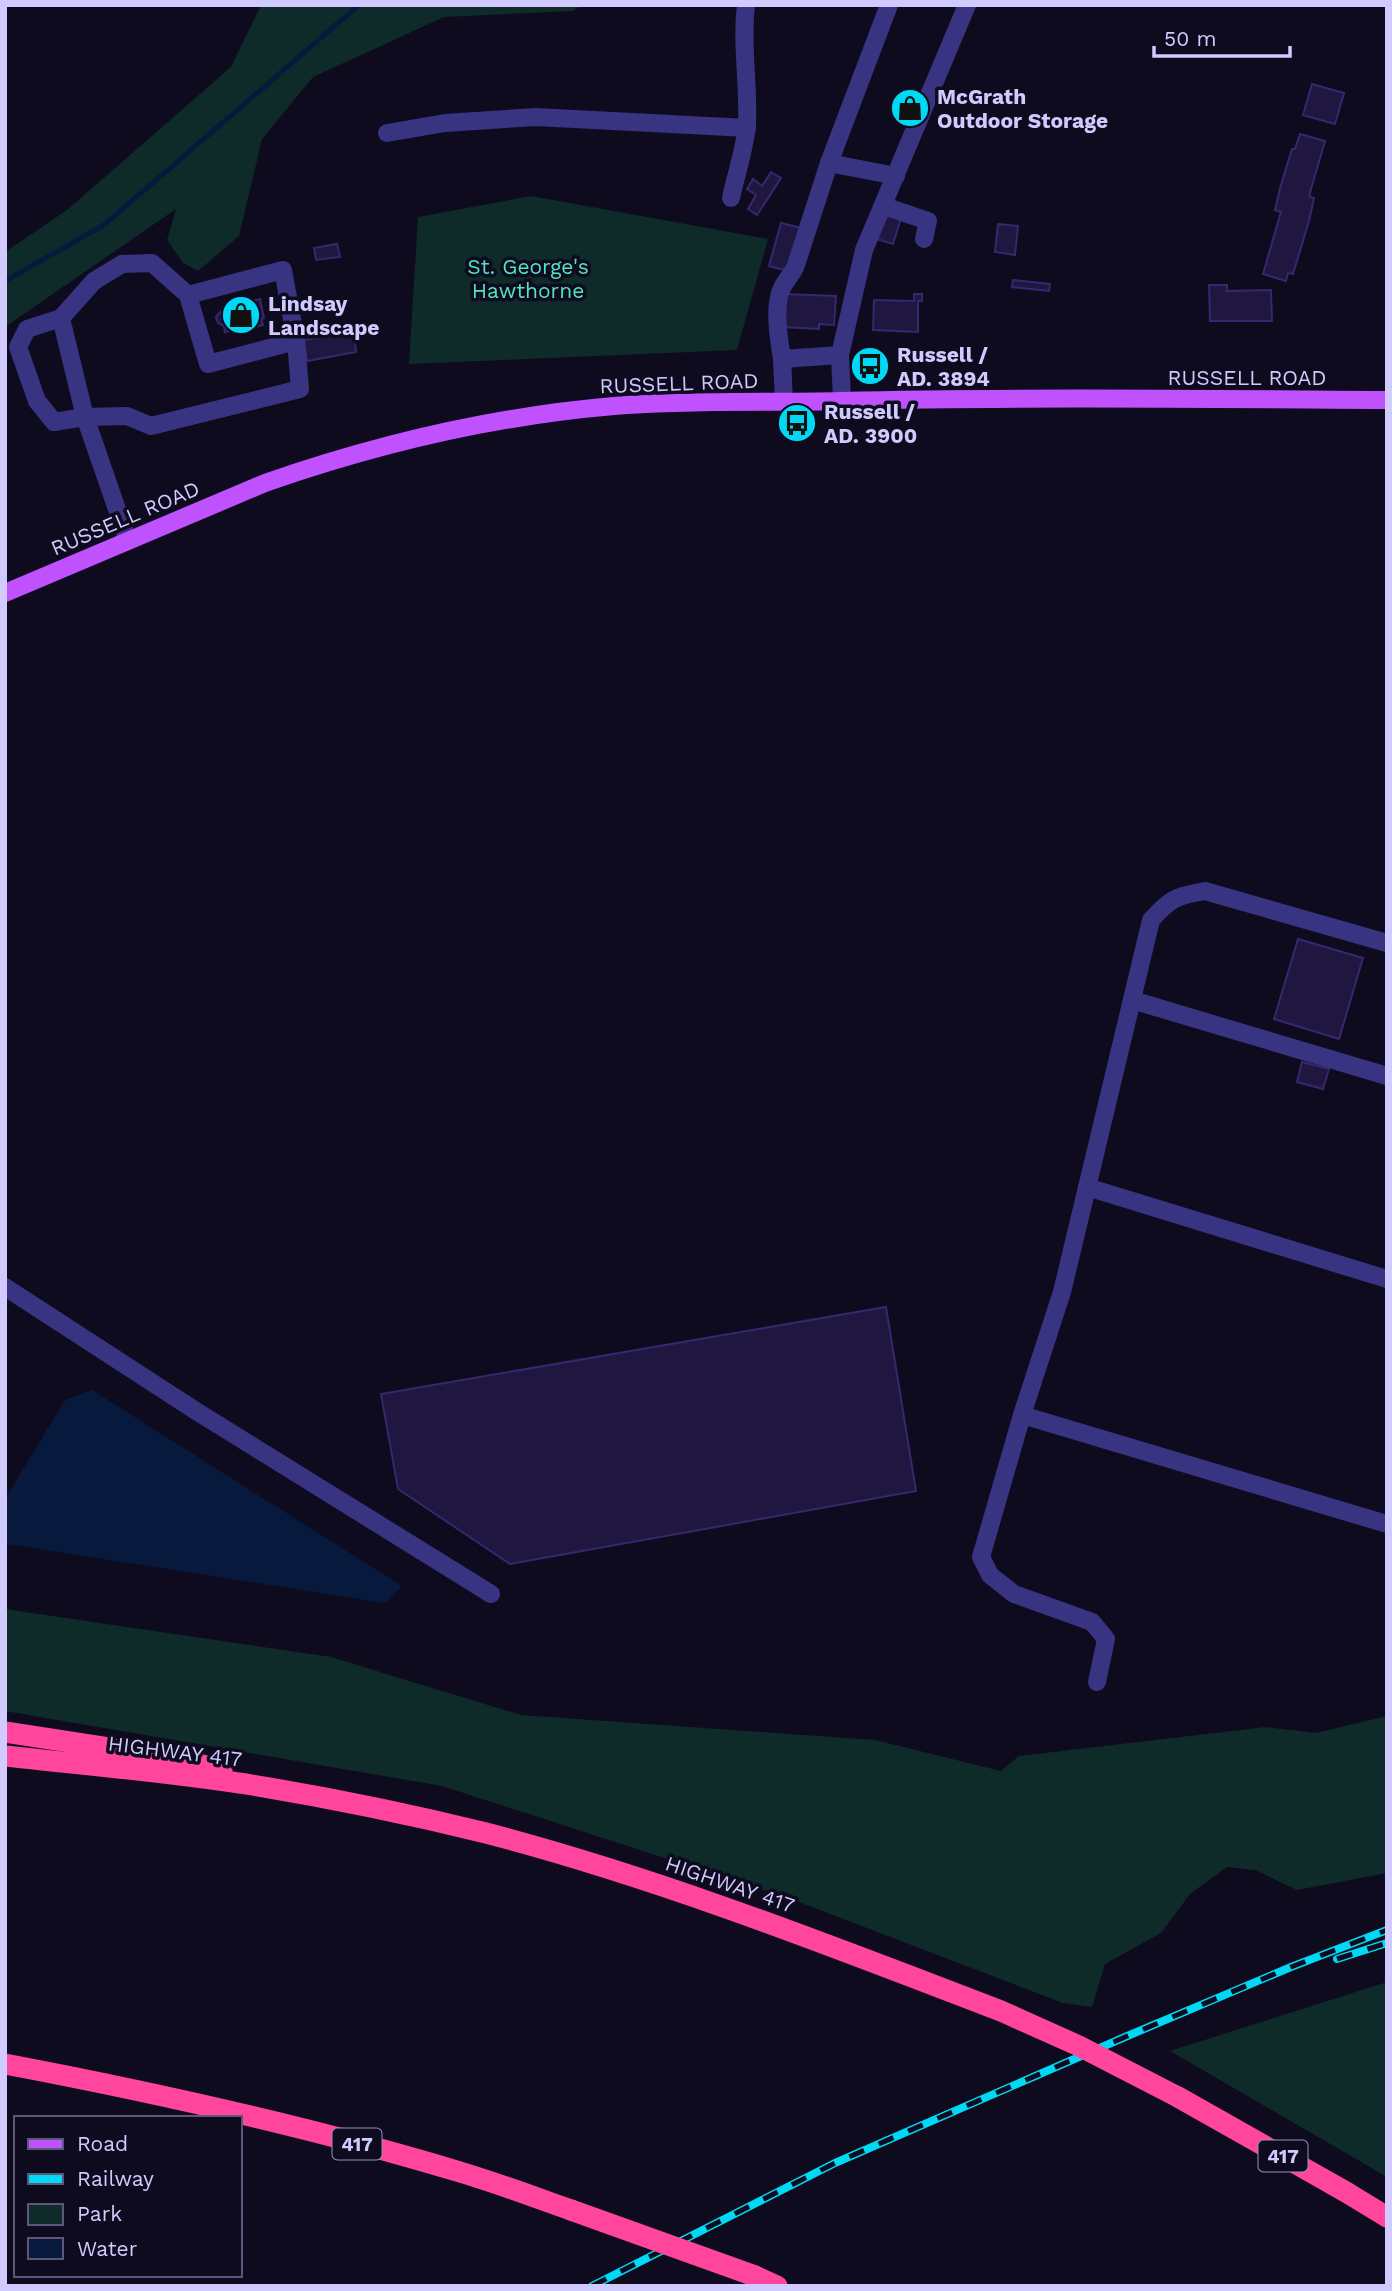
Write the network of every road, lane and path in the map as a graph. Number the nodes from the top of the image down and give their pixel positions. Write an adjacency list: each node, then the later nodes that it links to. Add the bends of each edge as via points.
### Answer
1 (746, 5): 4 (lane)
2 (889, 5): 6 (lane)
3 (967, 5): 7 (lane)
4 (747, 128): 5 (lane, via 536,117 445,123); 8 (lane)
5 (387, 133)
6 (829, 163): 7 (lane); 15 (lane, via 796,265 781,288 777,319)
7 (896, 176): 9 (lane)
8 (731, 198)
9 (884, 206): 10 (lane, via 928,220); 14 (lane, via 864,250)
10 (924, 239)
11 (188, 295): 12 (lane, via 152,263 122,264 94,281); 13 (lane, via 208,364); 13 (lane, via 283,270)
12 (61, 318): 19 (lane); 19 (lane, via 27,329 18,347 37,401 54,422)
13 (296, 341): 19 (lane, via 300,389 151,426 127,416)
14 (840, 355): 15 (lane); 17 (lane)
15 (782, 359): 18 (lane)
16 (1387, 400): 17 (main road, RUSSELL ROAD)
17 (842, 401): 18 (main road, RUSSELL ROAD)
18 (784, 402): 20 (main road, RUSSELL ROAD, via 616,406 444,432 308,468)
19 (85, 417): 20 (lane)
20 (128, 541): 21 (main road, RUSSELL ROAD)
21 (5, 593)
22 (1387, 943): 23 (lane, via 1205,891 1177,896 1151,920)
23 (1132, 1000): 24 (lane); 25 (lane)
24 (1387, 1076)
25 (1087, 1187): 26 (lane); 28 (lane, via 1062,1292)
26 (1387, 1279)
27 (5, 1287): 30 (lane)
28 (1021, 1415): 29 (lane); 31 (lane, via 981,1558 990,1575 1014,1594 1092,1622 1106,1639)
29 (1387, 1524)
30 (491, 1594)
31 (1097, 1682)
32 (5, 1732): 34 (highway, via 174,1758)
33 (5, 1756): 34 (highway, HIGHWAY 417 / 417, via 250,1785)
34 (367, 1806): 36 (highway, HIGHWAY 417 / 417, bridge, via 600,1865 1001,2011 1178,2097)
35 (5, 2064): 37 (highway, 417, bridge, via 140,2089 461,2172)
36 (1387, 2217)
37 (777, 2286)

